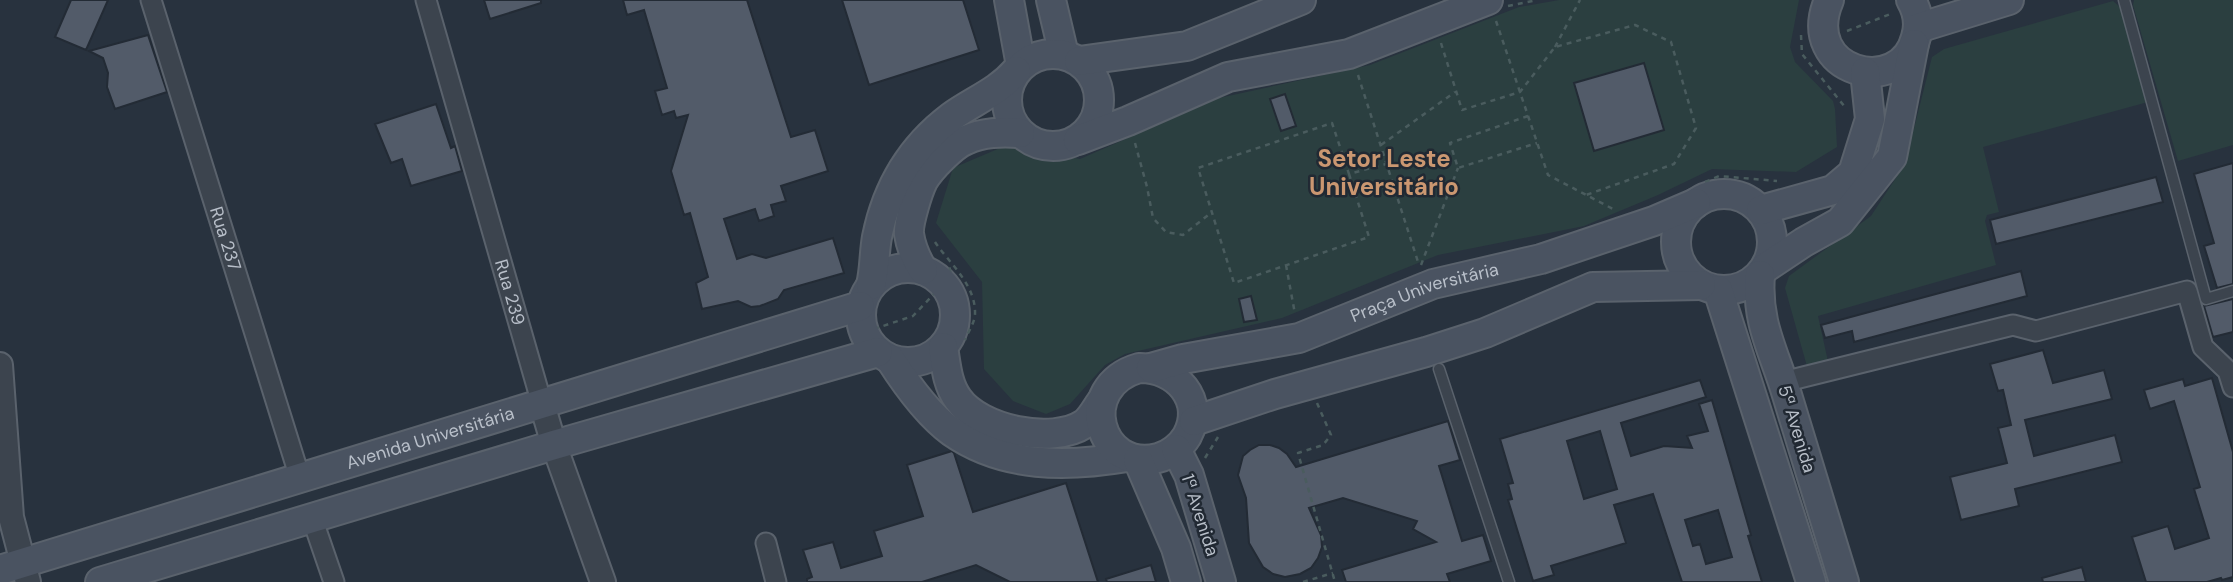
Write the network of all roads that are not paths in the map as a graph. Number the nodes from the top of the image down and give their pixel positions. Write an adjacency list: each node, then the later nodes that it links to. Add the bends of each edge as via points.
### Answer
1 (151, 0): 37 (street, Rua 237)
2 (426, 0): 32 (street, Rua 239)
3 (1009, 0): 12 (main road)
4 (1051, 0): 11 (main road)
5 (1301, 0): 11 (main road, via 1187,46)
6 (1829, 0): 13 (main road, via 1808,41)
7 (2009, 0): 10 (main road)
8 (2124, 0): 21 (lane)
9 (1495, 6): 15 (main road, via 1349,54 1228,77)
10 (1915, 19): 13 (main road, via 1902,60 1885,70); 19 (main road, via 1892,157 1840,222)
11 (1071, 58): 12 (main road, via 1049,54); 15 (main road, via 1094,79 1100,101 1093,123)
12 (1021, 66): 14 (main road, via 1012,78 1006,107); 23 (main road, via 1004,84 933,131 907,159 881,221)
13 (1865, 72): 17 (main road, via 1870,119 1853,173 1833,190)
14 (1026, 139): 15 (main road, via 1047,146); 18 (main road, via 1000,131 964,140 923,181 909,234)
15 (1071, 146)
16 (1695, 194): 17 (main road, via 1737,195); 20 (main road, via 1677,229 1675,246 1679,262 1691,278); 27 (main road, Praça Universitária, via 1654,221 1541,259 1433,284 1299,338)
17 (1761, 210): 19 (main road, via 1773,239)
18 (923, 270): 23 (main road, via 909,267 881,275); 24 (main road, via 937,277 954,303)
19 (1763, 272): 20 (main road, via 1731,290); 29 (main road, 5ª Avenida, via 1758,298 1761,319)
20 (1710, 288): 33 (main road, via 1593,288 1485,333); 48 (main road, 5ª Avenida)
21 (2194, 288): 22 (lane, via 2206,299); 29 (street, via 2036,331 2013,324); 30 (street, via 2203,347 2228,371)
22 (2233, 290)
23 (866, 296): 25 (main road, via 862,329); 32 (main road, Avenida Universitária)
24 (953, 346): 25 (main road, via 918,362); 31 (main road, via 948,380 958,400 975,415 1000,426 1039,435 1066,431 1086,423)
25 (884, 355): 34 (main road); 36 (main road, via 912,393 951,432 1002,457 1044,464)
26 (0, 365): 41 (street)
27 (1151, 368): 31 (main road, via 1118,377); 33 (main road, via 1174,377 1184,387)
28 (1439, 369): 47 (lane)
29 (1783, 382): 49 (main road, 5ª Avenida)
30 (2233, 387)
31 (1101, 402): 36 (main road, via 1101,425 1108,440)
32 (542, 404): 34 (street, Rua 239); 37 (main road, Avenida Universitária)
33 (1194, 421): 35 (main road)
34 (554, 445): 38 (main road); 45 (street, Rua 239)
35 (1176, 449): 36 (main road, via 1151,460); 40 (main road, 1ª Avenida, via 1189,475)
36 (1132, 458): 42 (main road, 1ª Avenida, via 1176,548)
37 (300, 478): 41 (main road, Avenida Universitária)
38 (312, 518): 43 (main road); 44 (street)
39 (766, 543): 46 (street)
40 (1217, 569): 42 (main road)
41 (17, 572)
42 (1183, 575)
43 (100, 582)
44 (334, 582)
45 (603, 582)
46 (776, 582)
47 (1509, 582)
48 (1811, 582)
49 (1844, 582)

